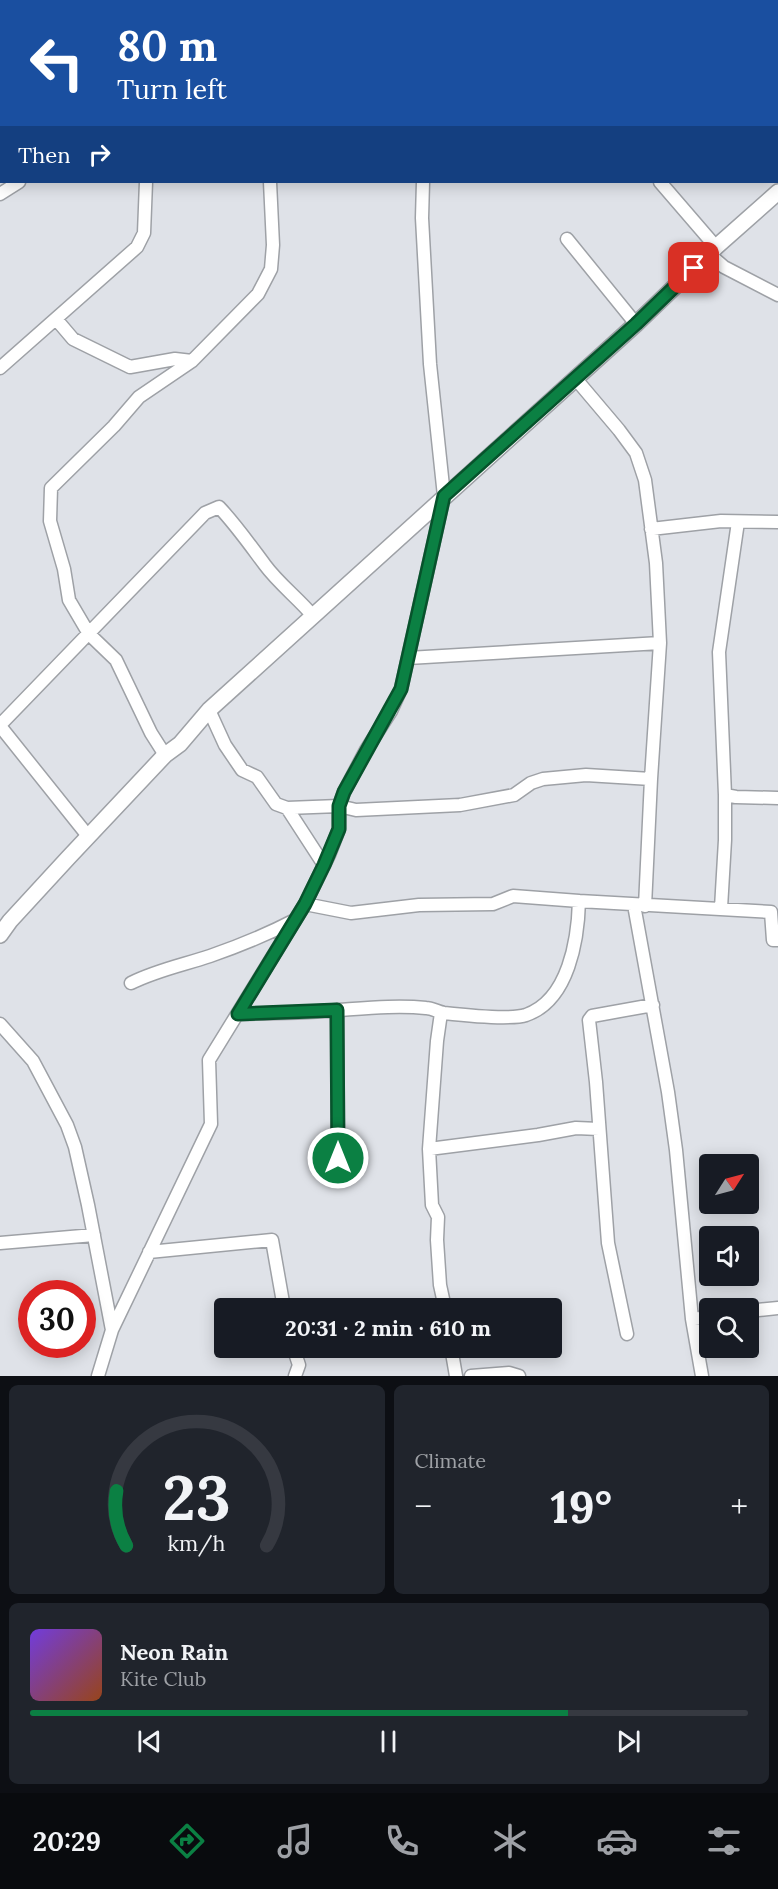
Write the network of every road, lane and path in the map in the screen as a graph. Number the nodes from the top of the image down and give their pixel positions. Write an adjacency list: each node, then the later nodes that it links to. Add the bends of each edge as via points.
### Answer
1 (17, 183): 7 (street)
2 (146, 183): 11 (street, via 144,234 137,247)
3 (270, 183): 13 (street, via 270,269 258,294)
4 (423, 183): 16 (street, via 430,364)
5 (661, 183): 9 (street)
6 (778, 192): 9 (street)
7 (0, 194)
8 (567, 239): 12 (street)
9 (712, 251): 10 (street, via 724,267); 12 (street)
10 (778, 295)
11 (56, 319): 13 (street, via 73,339 130,367 175,359); 14 (street)
12 (636, 324): 15 (street)
13 (192, 361): 21 (street, via 139,397 51,488 50,521 69,600)
14 (0, 368)
15 (576, 378): 16 (street); 19 (street, via 636,453 645,480)
16 (444, 496): 20 (street); 23 (street)
17 (738, 522): 18 (street); 19 (street); 28 (street, via 719,652)
18 (778, 522)
19 (651, 529): 22 (street)
20 (313, 616): 21 (street, via 219,507 205,513); 24 (street)
21 (89, 634): 25 (street); 26 (street, via 116,660)
22 (660, 643): 23 (street); 27 (street)
23 (408, 658): 30 (street, via 401,689)
24 (209, 710): 26 (street, via 180,744); 31 (street, via 242,770 257,777 276,804)
25 (0, 726): 32 (street)
26 (165, 755): 32 (street)
27 (651, 779): 30 (street, via 586,775 543,779 514,795 460,805 356,810); 36 (street)
28 (725, 795): 29 (street); 37 (street)
29 (778, 798)
30 (339, 806): 31 (street); 33 (street, via 339,829)
31 (287, 808): 33 (street)
32 (88, 836): 39 (street)
33 (324, 865): 35 (street)
34 (579, 901): 35 (street, via 513,896 493,904 419,905 351,913); 36 (street); 44 (street, via 578,929 565,975 542,1005 526,1015 507,1017)
35 (305, 904): 38 (street)
36 (639, 905): 37 (street); 42 (street)
37 (721, 908): 40 (street, via 771,912 773,940)
38 (296, 919): 41 (street); 45 (street)
39 (0, 935)
40 (778, 940)
41 (131, 983)
42 (653, 1005): 47 (street, via 592,1016 589,1020); 58 (street, via 676,1150)
43 (337, 1010): 44 (street, via 428,1008); 45 (street); 49 (street)
44 (441, 1013): 48 (street)
45 (238, 1014): 52 (street, via 209,1060 211,1124)
46 (0, 1024): 50 (street, via 33,1061 68,1125)
47 (599, 1129): 48 (street, via 576,1128); 60 (street, via 608,1243)
48 (429, 1149): 54 (street)
49 (338, 1158)
50 (94, 1235): 51 (street); 59 (street)
51 (0, 1243)
52 (149, 1252): 53 (street, via 272,1240); 59 (street)
53 (282, 1298)
54 (443, 1298)
55 (778, 1308): 56 (street)
56 (759, 1310)
57 (699, 1318): 58 (street)
58 (692, 1319): 69 (street)
59 (112, 1330): 63 (street)
60 (627, 1334)
61 (296, 1358): 65 (street)
62 (453, 1358): 66 (street)
63 (104, 1370): 64 (street)
64 (98, 1376)
65 (296, 1376)
66 (456, 1376)
67 (471, 1376): 68 (street)
68 (519, 1376)
69 (702, 1376)

